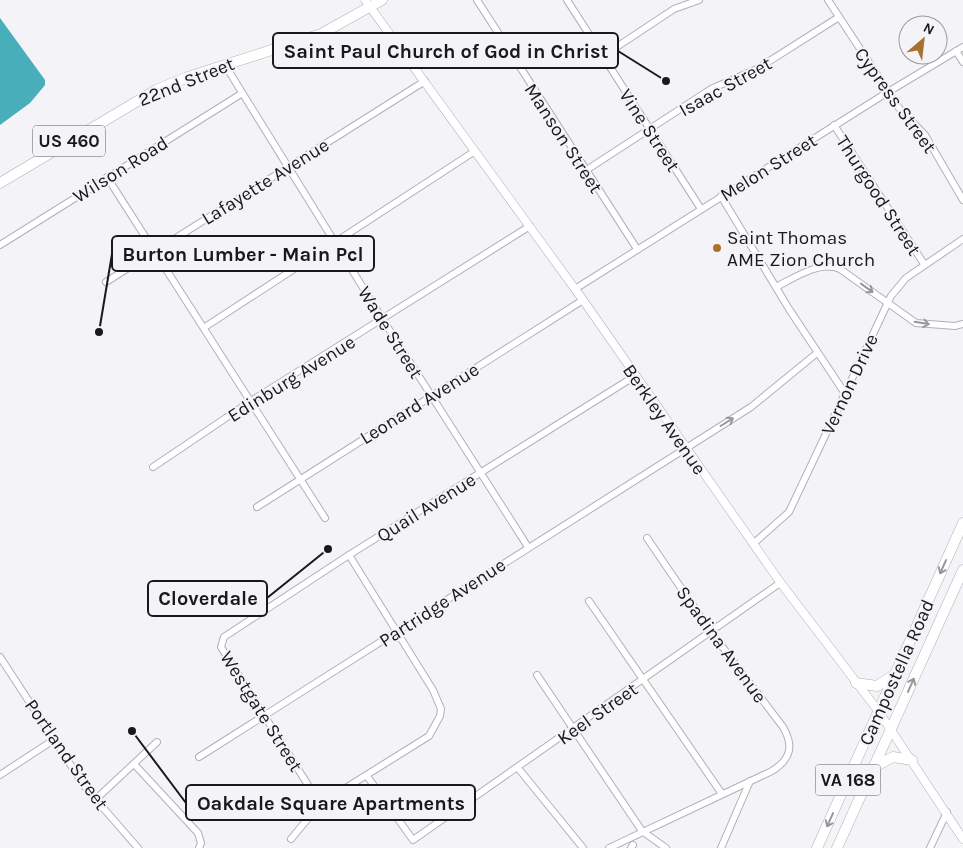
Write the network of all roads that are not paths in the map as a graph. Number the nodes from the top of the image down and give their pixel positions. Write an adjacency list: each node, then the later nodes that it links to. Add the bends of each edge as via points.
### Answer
1 (382, 0): 6 (main road, US 460)
2 (477, 0): 19 (street, Manson Street)
3 (567, 0): 9 (street, Vine Street)
4 (699, 0): 9 (street, via 674,9)
5 (828, 0): 7 (street, Cypress Street)
6 (368, 4): 11 (main road, 22nd Street / US 460, via 321,34); 12 (street, Berkley Avenue)
7 (839, 17): 13 (street, Cypress Street); 16 (street, Isaac Street, via 758,69 711,89)
8 (960, 49): 10 (street); 13 (street, Melon Street)
9 (603, 56): 16 (street, Vine Street)
10 (963, 62)
11 (225, 65): 14 (street, Wade Street); 21 (main road, 22nd Street / US 460, via 156,90)
12 (425, 81): 17 (street, Berkley Avenue); 18 (street, Lafayette Avenue)
13 (888, 92): 15 (street, Melon Street); 23 (street, Cypress Street, via 925,135)
14 (242, 94): 18 (street, Wade Street); 20 (street, Wilson Road)
15 (834, 126): 22 (street, Melon Street); 31 (street, Thurgood Street)
16 (650, 129): 19 (street, Isaac Street); 24 (street, Vine Street)
17 (475, 151): 25 (street, Berkley Avenue); 27 (street)
18 (287, 167): 27 (street, Wade Street); 30 (street, Lafayette Avenue)
19 (585, 171): 29 (street, Manson Street)
20 (107, 177): 28 (street, Wilson Road); 30 (street)
21 (0, 183)
22 (721, 196): 24 (street, Melon Street); 33 (street)
23 (963, 200)
24 (701, 209): 29 (street, Melon Street)
25 (530, 226): 34 (street, Berkley Avenue); 37 (street, Edinburg Avenue)
26 (963, 239): 31 (street, Vernon Drive)
27 (335, 244): 37 (street, Wade Street); 39 (street)
28 (0, 246)
29 (637, 249): 34 (street, Melon Street)
30 (155, 251): 32 (street, Lafayette Avenue); 39 (street)
31 (924, 264): 36 (street, Vernon Drive, via 906,278)
32 (106, 282)
33 (776, 287): 36 (street, one-way to 36, via 820,267 831,266); 40 (street)
34 (575, 288): 35 (street, Berkley Avenue)
35 (583, 300): 41 (street, Berkley Avenue); 43 (street, Leonard Avenue)
36 (887, 303): 38 (street, one-way to 38, via 916,323); 42 (street, Vernon Drive)
37 (383, 320): 43 (street, Wade Street); 44 (street, Edinburg Avenue)
38 (963, 324)
39 (205, 327): 44 (street)
40 (817, 352): 42 (street); 45 (street, Partridge Avenue, one-way to 40, via 751,408)
41 (635, 376): 45 (street, Berkley Avenue); 47 (street, Quail Avenue)
42 (844, 392): 53 (street, Vernon Drive, via 789,512)
43 (431, 396): 47 (street, Wade Street); 48 (street, Leonard Avenue)
44 (251, 401): 46 (street, Edinburg Avenue); 48 (street)
45 (686, 448): 53 (street, Berkley Avenue); 54 (street, Partridge Avenue)
46 (154, 467)
47 (481, 473): 54 (street, Wade Street); 55 (street, Quail Avenue)
48 (300, 478): 49 (street, Leonard Avenue); 50 (street)
49 (256, 507)
50 (325, 518)
51 (963, 523): 64 (main road, Campostella Road / VA 168, one-way to 64)
52 (647, 538): 60 (street, Spadina Avenue)
53 (753, 544): 57 (street, Berkley Avenue)
54 (528, 547): 59 (street, Partridge Avenue)
55 (349, 555): 59 (street); 61 (street, Quail Avenue, via 228,634)
56 (963, 570): 70 (main road, Campostella Road / VA 168, one-way to 56)
57 (780, 583): 60 (street, Keel Street); 67 (street, Berkley Avenue)
58 (589, 601): 66 (street)
59 (397, 631): 69 (street, Partridge Avenue); 80 (street, via 438,700 440,716 429,736)
60 (711, 632): 66 (street, Keel Street); 81 (street, Spadina Avenue, via 783,727 790,741 789,752 779,767)
61 (221, 643): 69 (street, Westgate Street)
62 (0, 657): 63 (street, Portland Street)
63 (3, 667): 72 (street, Portland Street)
64 (896, 673): 67 (main road, via 877,686); 68 (main road, Campostella Road / VA 168)
65 (537, 675): 71 (street)
66 (642, 681): 71 (street, Keel Street); 82 (street)
67 (856, 683): 68 (street, Berkley Avenue)
68 (879, 712): 70 (street, Berkley Avenue); 95 (main road, Campostella Road / VA 168, one-way to 95)
69 (264, 716): 74 (street, Partridge Avenue); 84 (street, Westgate Street)
70 (891, 729): 75 (street, Berkley Avenue); 78 (main road, Campostella Road / VA 168)
71 (573, 730): 77 (street, Keel Street); 86 (street)
72 (55, 739): 79 (street); 83 (street, Portland Street)
73 (157, 742): 76 (street)
74 (199, 757)
75 (912, 760): 78 (main road, via 893,758); 85 (street, Berkley Avenue)
76 (134, 764): 83 (street); 90 (street, via 198,833 202,843)
77 (518, 768): 80 (street, Keel Street, via 413,840); 91 (street)
78 (873, 768): 96 (main road, Campostella Road / VA 168)
79 (0, 775)
80 (367, 776): 84 (street)
81 (750, 781): 82 (street); 94 (street)
82 (722, 794): 86 (street)
83 (95, 800): 89 (street, Portland Street)
84 (320, 804): 87 (street)
85 (947, 812): 88 (street, Berkley Avenue); 97 (street)
86 (642, 831): 92 (street); 93 (street)
87 (290, 839)
88 (963, 839)
89 (138, 848)
90 (199, 848)
91 (583, 848)
92 (609, 848)
93 (666, 848)
94 (721, 848)
95 (817, 848)
96 (837, 848)
97 (930, 848)

